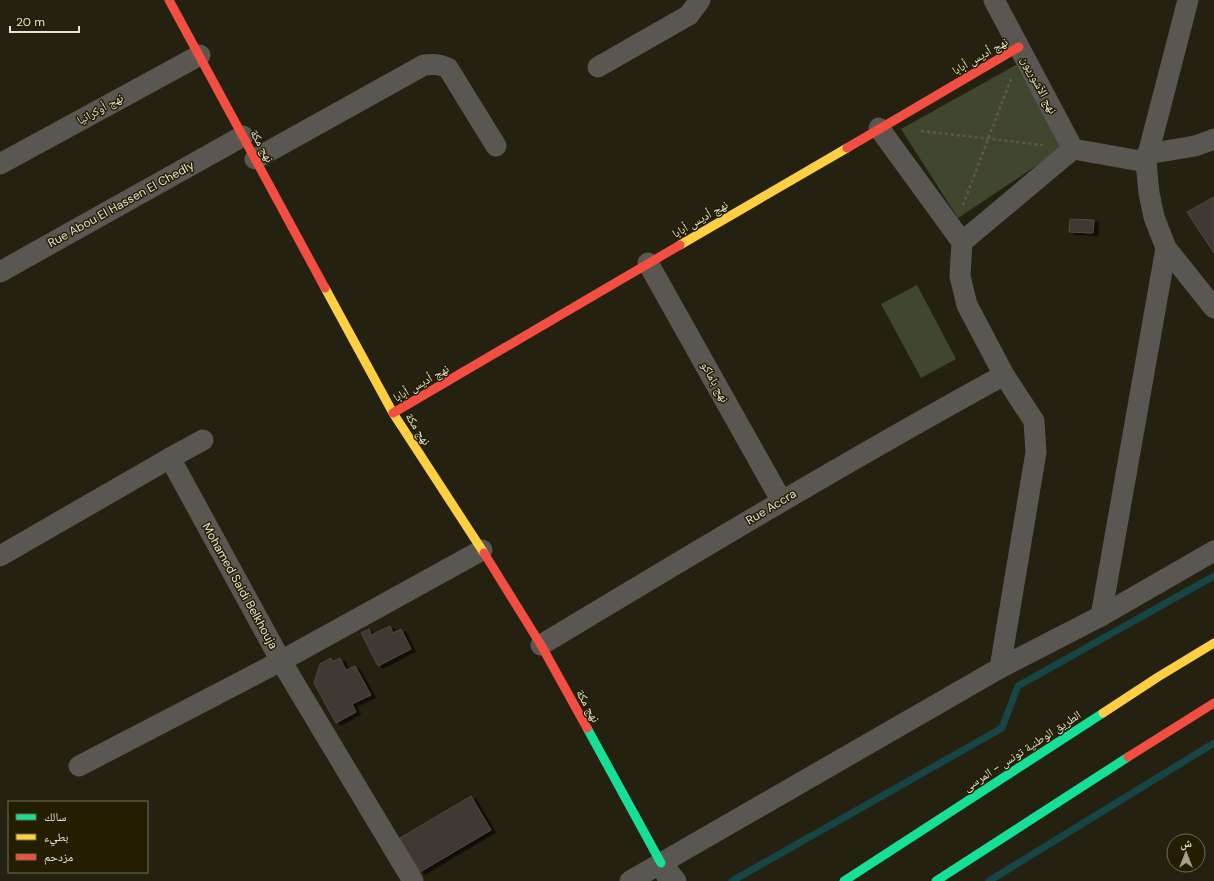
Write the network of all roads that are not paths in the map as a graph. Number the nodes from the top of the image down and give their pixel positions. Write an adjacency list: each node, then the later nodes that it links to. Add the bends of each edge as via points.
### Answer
1 (169, 0): 6 (main road, نهج مكة)
2 (700, 0): 7 (street, via 689,15)
3 (994, 0): 5 (street, نهج الآشوريون)
4 (1188, 0): 14 (street)
5 (1019, 47): 8 (main road, نهج أديس أبابا); 12 (street, نهج الآشوريون)
6 (200, 55): 9 (main road, نهج مكة); 15 (street, نهج أوكرانيا)
7 (598, 67)
8 (879, 128): 16 (street); 18 (main road, نهج أديس أبابا)
9 (243, 136): 13 (main road, نهج مكة); 19 (street, Rue Abou El Hassen El Chedly)
10 (1214, 138): 14 (street, via 1195,146)
11 (496, 146): 13 (street, via 448,68 440,64 431,64 424,65)
12 (1073, 149): 14 (street); 16 (street)
13 (255, 158): 22 (main road, نهج مكة)
14 (1146, 158): 17 (street, via 1154,217)
15 (0, 164)
16 (962, 242): 21 (street, via 960,276 968,305)
17 (1166, 248): 20 (street); 29 (street)
18 (648, 263): 22 (main road, نهج أديس أبابا); 25 (street, نهج باماكو)
19 (0, 272)
20 (1214, 308)
21 (1004, 374): 25 (street, Rue Accra); 33 (street, via 1034,421 1036,452)
22 (394, 413): 26 (main road, نهج مكة)
23 (203, 440): 24 (street)
24 (170, 458): 28 (street); 32 (street, Mohamed Saidi Belkhouja)
25 (781, 500): 31 (street, Rue Accra)
26 (482, 550): 31 (main road, نهج مكة); 32 (street)
27 (1214, 551): 29 (street)
28 (0, 556)
29 (1101, 616): 33 (street)
30 (1214, 643): 40 (main road, الطريق الوطنية تونس - المرسى)
31 (541, 645): 36 (main road, نهج مكة)
32 (281, 662): 35 (street); 37 (street, Mohamed Saidi Belkhouja)
33 (1000, 668): 36 (street)
34 (1214, 703): 41 (main road)
35 (79, 766)
36 (665, 872): 38 (street); 39 (street)
37 (413, 881)
38 (630, 881)
39 (676, 881)
40 (844, 881)
41 (936, 881)

